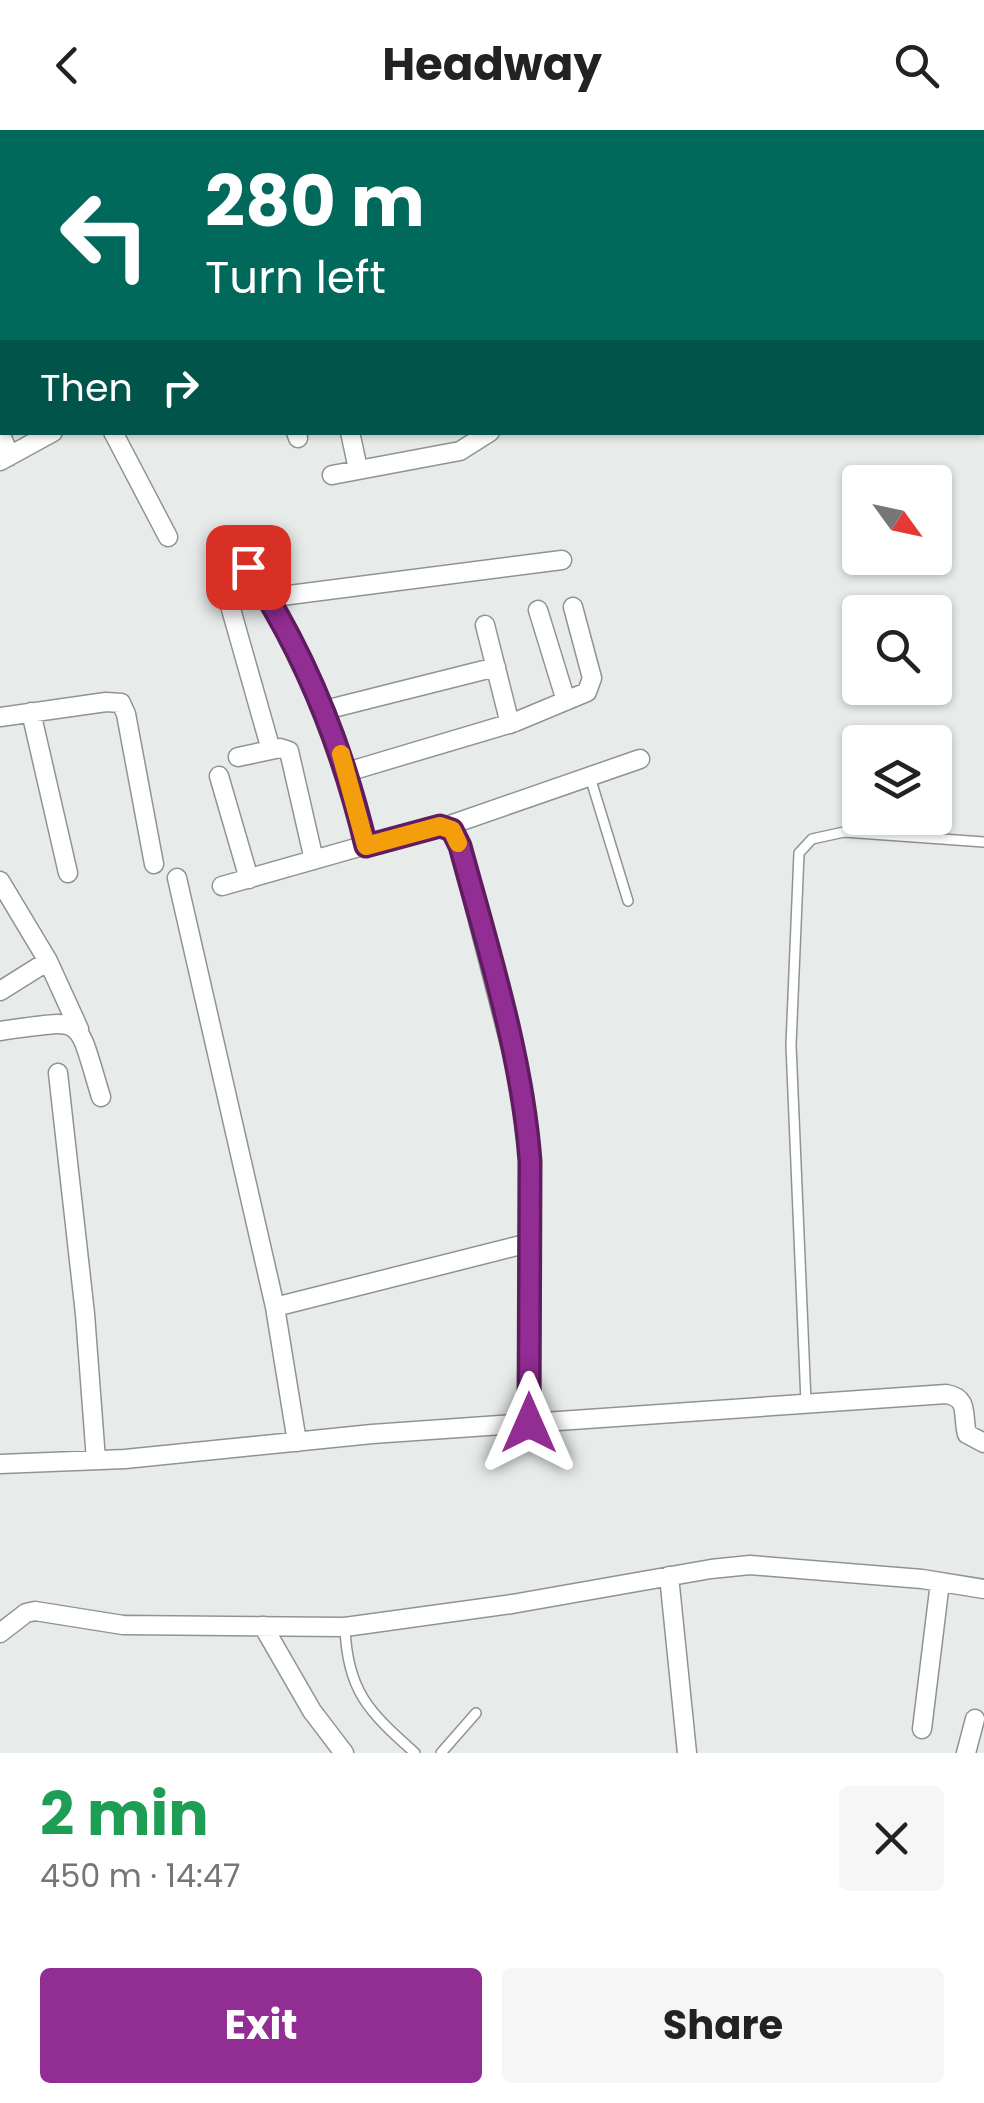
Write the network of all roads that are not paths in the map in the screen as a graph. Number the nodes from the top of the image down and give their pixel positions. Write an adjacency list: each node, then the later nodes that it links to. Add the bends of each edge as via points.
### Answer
1 (49, 435): 5 (street)
2 (114, 435): 8 (street)
3 (351, 435): 6 (street)
4 (485, 435): 6 (street, via 460,451)
5 (5, 459)
6 (358, 469): 7 (street)
7 (332, 475)
8 (168, 538)
9 (562, 560): 10 (street)
10 (266, 598): 16 (street); 20 (street, via 244,564 222,565)
11 (573, 608): 15 (street, via 592,684)
12 (538, 610): 15 (street)
13 (486, 625): 14 (street)
14 (496, 667): 16 (street); 19 (street)
15 (566, 702): 19 (street)
16 (325, 710): 23 (street)
17 (31, 712): 18 (street); 30 (street, via 116,701 124,707); 31 (street)
18 (0, 717)
19 (510, 724): 23 (street)
20 (270, 750): 21 (street); 29 (street, via 286,748 291,755)
21 (238, 757)
22 (640, 760): 25 (street)
23 (347, 772): 28 (street)
24 (219, 776): 33 (street)
25 (590, 777): 26 (street); 36 (lane)
26 (447, 826): 28 (street); 43 (street, via 460,846 520,1083 530,1161)
27 (984, 842): 45 (lane, via 844,832 812,839 799,853 792,1045)
28 (366, 846): 29 (street)
29 (314, 860): 33 (street)
30 (154, 864)
31 (68, 873)
32 (177, 878): 44 (street)
33 (249, 879): 34 (street)
34 (222, 886)
35 (3, 893): 37 (street)
36 (628, 901)
37 (48, 961): 38 (street); 39 (street)
38 (0, 990)
39 (79, 1029): 40 (street, via 62,1023); 42 (street)
40 (0, 1030)
41 (58, 1073): 49 (street)
42 (102, 1097)
43 (529, 1244): 44 (street); 46 (street)
44 (275, 1307): 47 (street)
45 (806, 1404): 46 (street); 48 (street, via 952,1395 964,1403 967,1434)
46 (529, 1423): 47 (street)
47 (297, 1442): 49 (street)
48 (984, 1443)
49 (96, 1460): 50 (street)
50 (0, 1464)
51 (669, 1576): 52 (street, via 750,1565); 55 (street); 63 (street)
52 (940, 1582): 53 (street); 59 (street)
53 (984, 1589)
54 (263, 1626): 55 (street); 56 (street, via 123,1625 35,1611); 60 (street)
55 (345, 1627): 61 (lane, via 349,1668 366,1707)
56 (0, 1633)
57 (476, 1713): 62 (lane)
58 (975, 1719): 64 (street)
59 (922, 1729)
60 (344, 1753)
61 (415, 1753)
62 (441, 1753)
63 (683, 1753)
64 (966, 1753)

